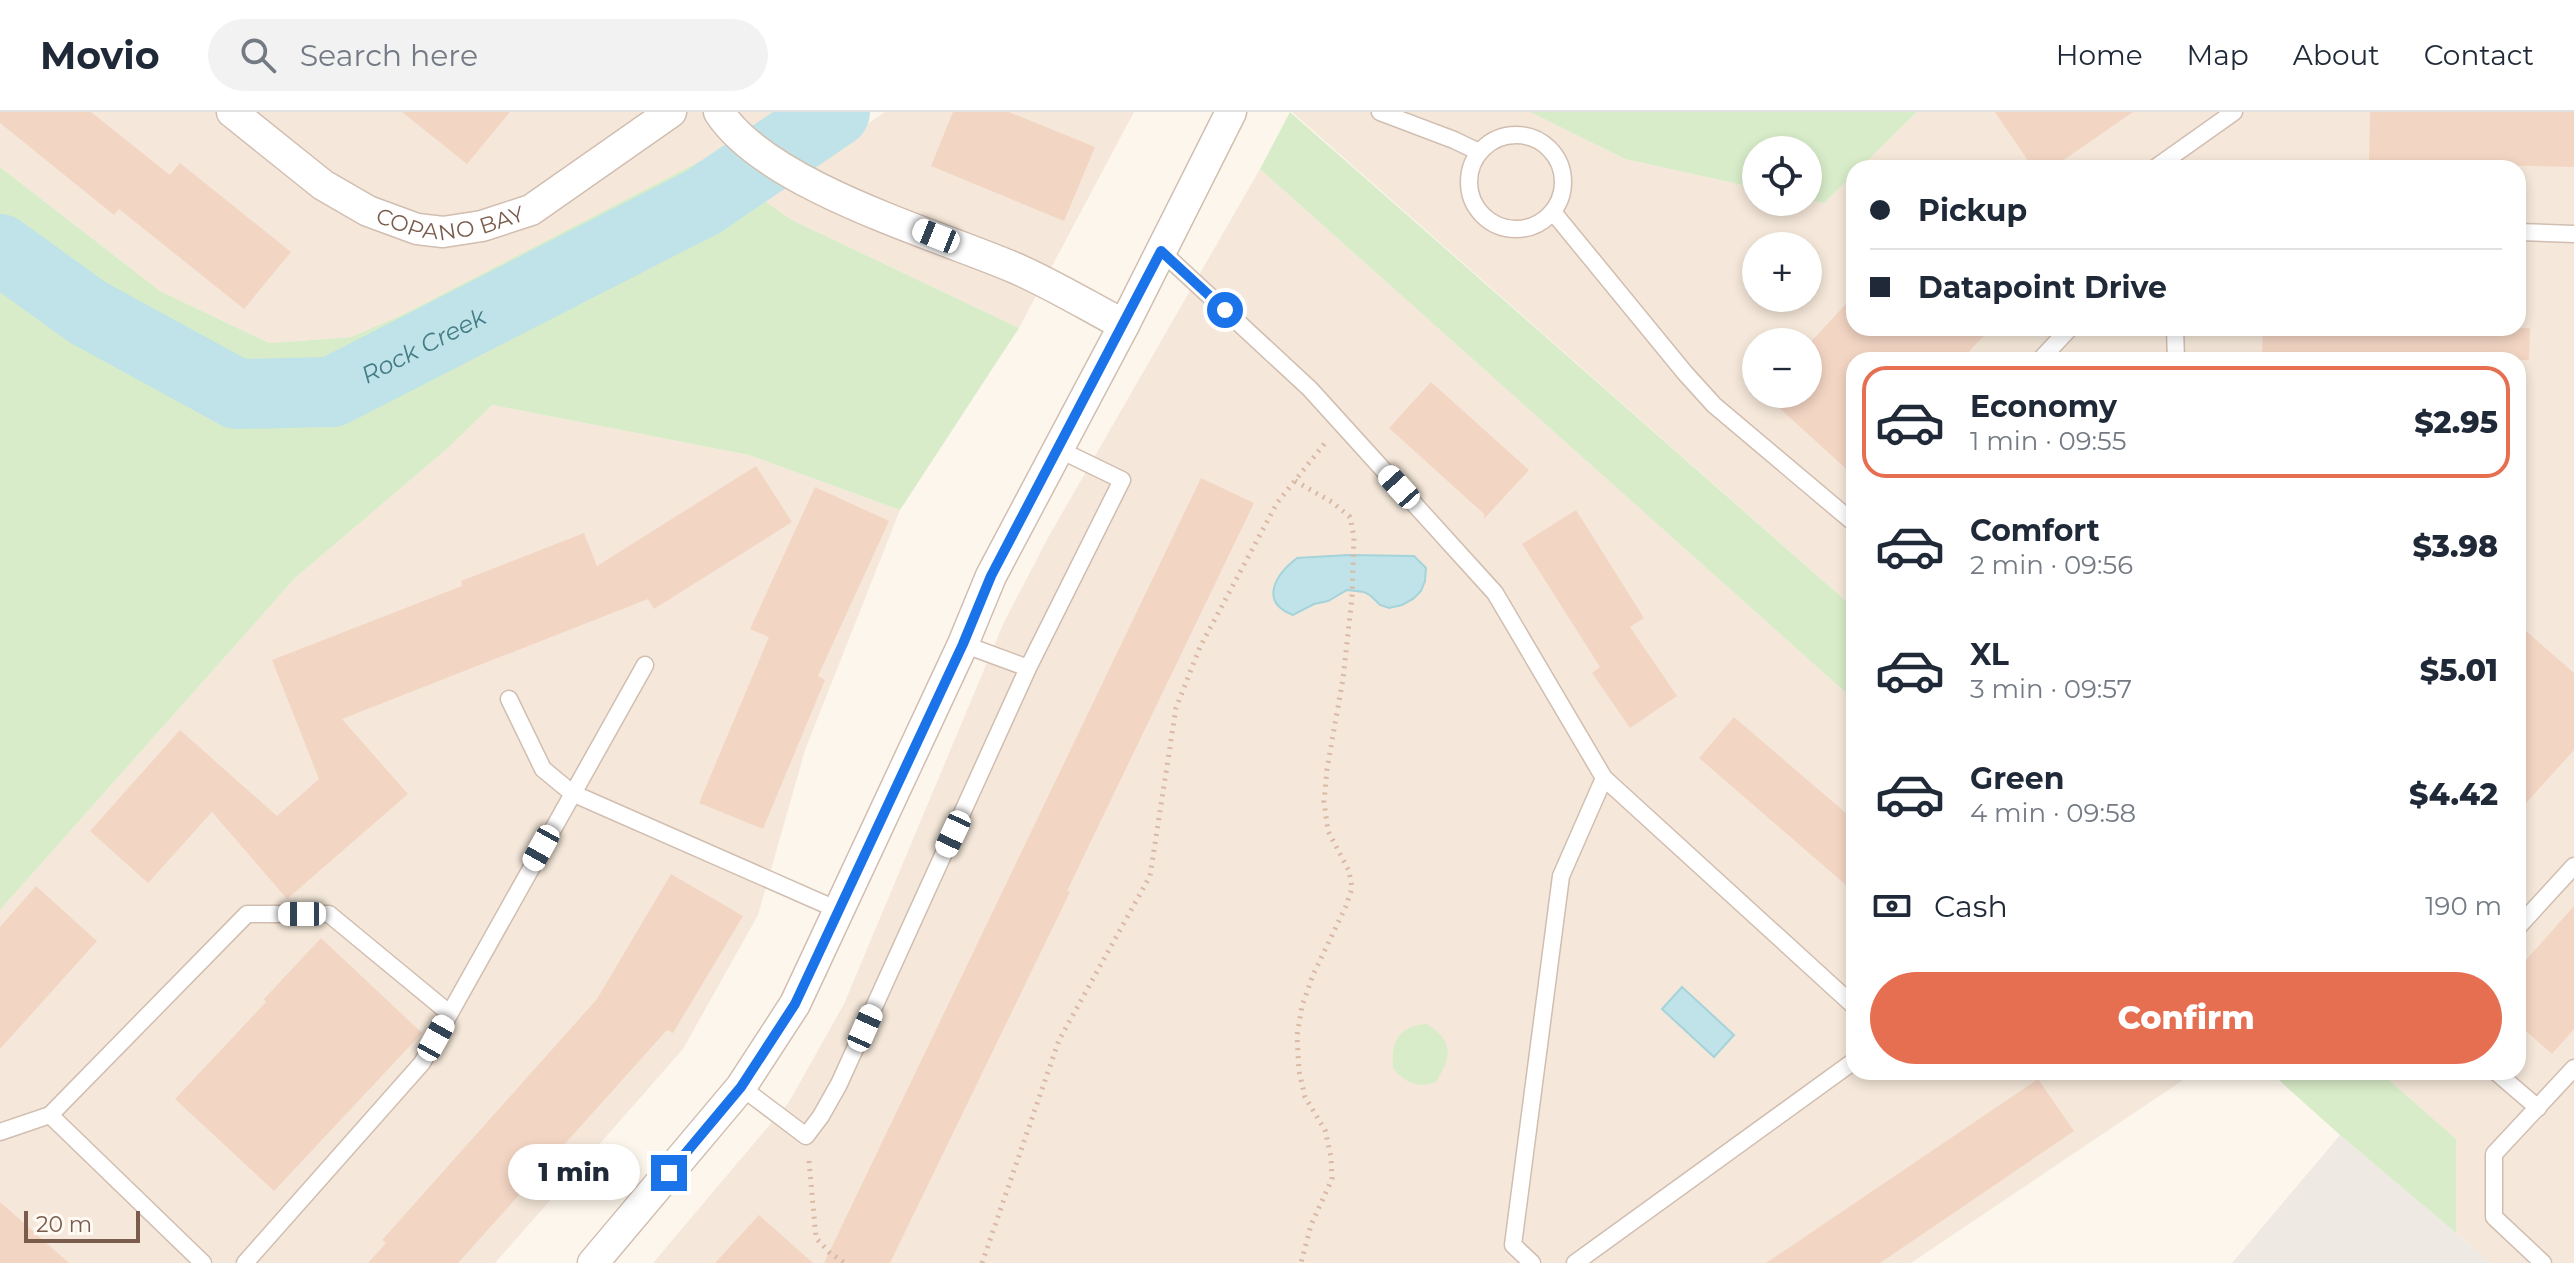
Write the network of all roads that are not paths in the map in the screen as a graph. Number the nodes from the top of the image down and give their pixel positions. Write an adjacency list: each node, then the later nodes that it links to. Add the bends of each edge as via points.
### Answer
1 (232, 112): 2 (street, COPANO BAY, via 323,185 368,211 417,229 443,232 531,210)
2 (671, 112)
3 (719, 112): 13 (street, via 741,139 826,192 1018,269)
4 (1231, 112): 12 (street)
5 (1380, 112): 7 (lane)
6 (2234, 112): 8 (lane)
7 (1479, 152): 9 (lane, via 1507,135 1523,135 1552,151 1564,181); 9 (lane, via 1468,183 1472,200 1486,219 1509,229 1525,228)
8 (2166, 160)
9 (1553, 212): 17 (lane, via 1714,405)
10 (2526, 232): 11 (lane)
11 (2574, 234)
12 (1161, 251): 13 (street); 22 (lane, via 1310,389 1495,593)
13 (1124, 325): 16 (street)
14 (2062, 336): 15 (lane)
15 (2048, 352)
16 (1058, 449): 18 (street, via 991,576); 20 (lane, via 1122,480)
17 (1846, 516)
18 (963, 644): 20 (lane); 25 (street)
19 (645, 665): 23 (lane)
20 (1028, 668): 32 (lane, via 821,1116 806,1136)
21 (509, 699): 23 (lane, via 543,769)
22 (1604, 778): 27 (lane); 39 (lane, via 1561,876 1513,1245)
23 (572, 793): 25 (lane); 28 (lane)
24 (2574, 866): 26 (lane)
25 (838, 910): 32 (street, via 795,1004)
26 (2526, 918)
27 (1846, 999)
28 (449, 1013): 34 (lane, via 329,914 247,914); 38 (lane, via 422,1063)
29 (1846, 1067): 40 (lane)
30 (2574, 1068): 33 (lane)
31 (2505, 1080): 33 (lane)
32 (741, 1087): 36 (street)
33 (2538, 1108): 41 (lane, via 2494,1154 2494,1217)
34 (50, 1115): 35 (lane); 37 (lane)
35 (0, 1132)
36 (595, 1262)
37 (203, 1263)
38 (245, 1263)
39 (1532, 1263)
40 (1575, 1263)
41 (2543, 1263)

